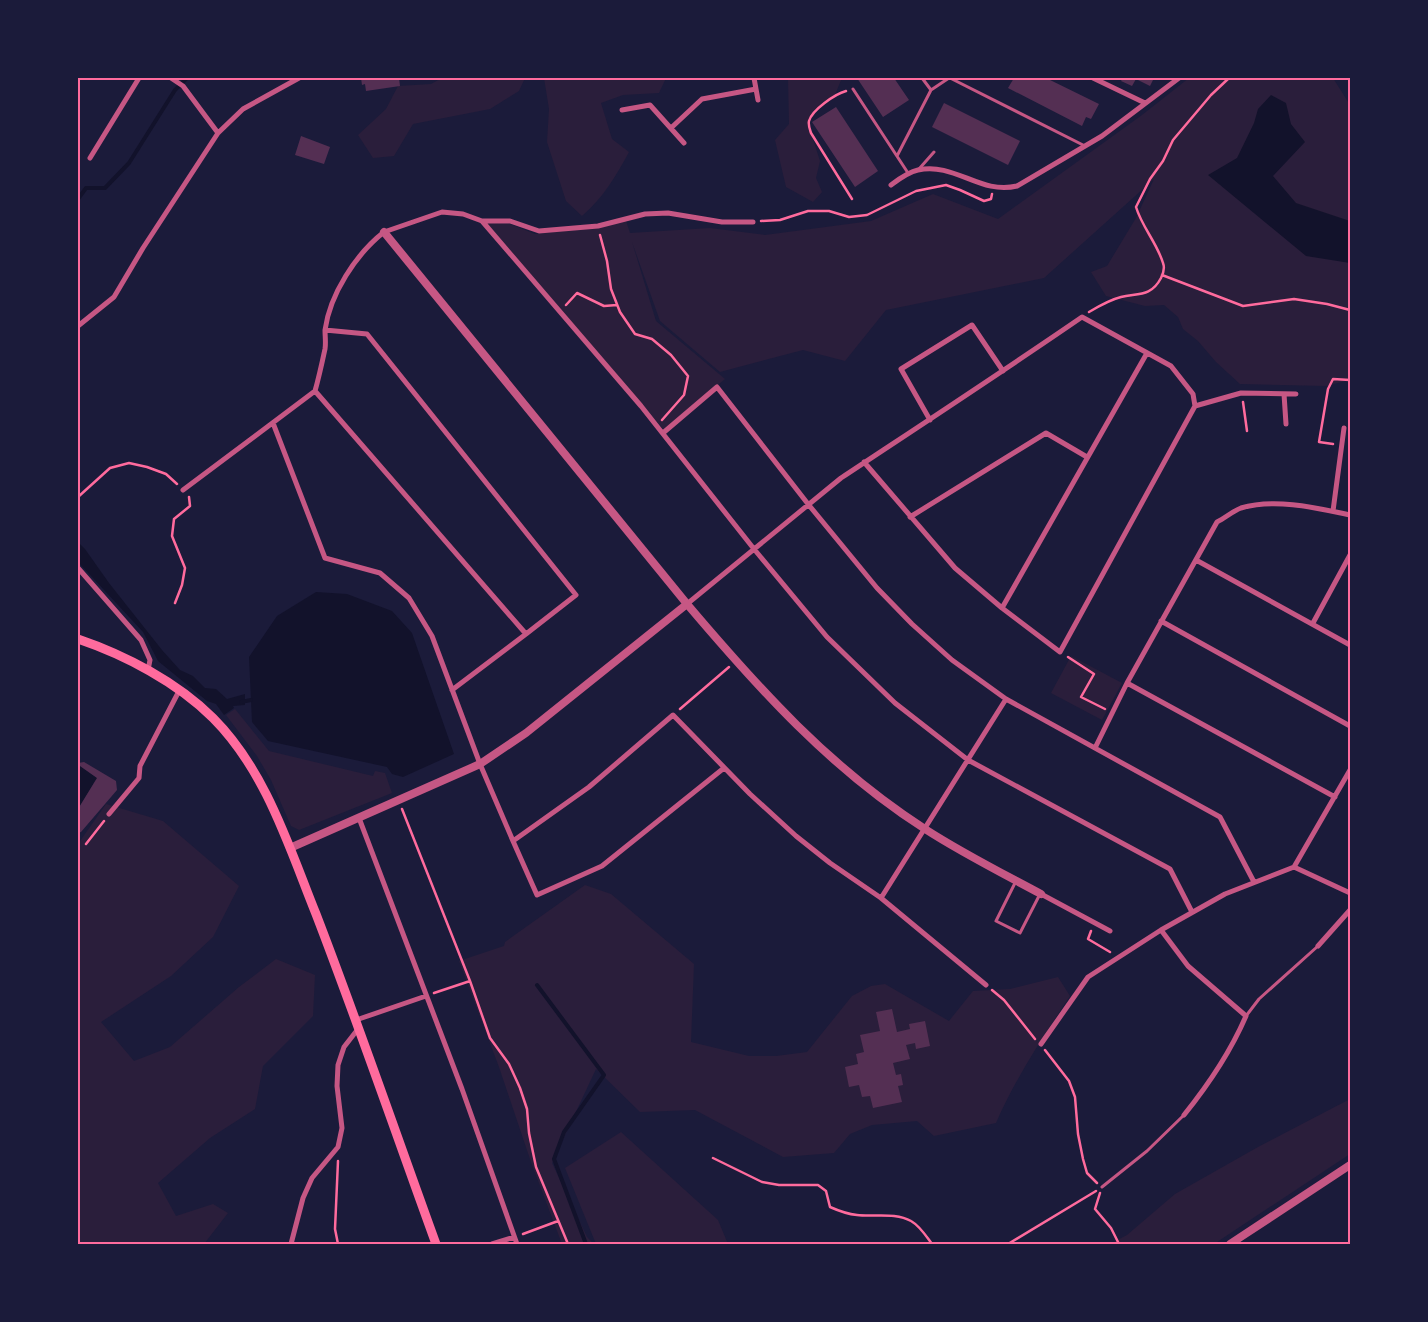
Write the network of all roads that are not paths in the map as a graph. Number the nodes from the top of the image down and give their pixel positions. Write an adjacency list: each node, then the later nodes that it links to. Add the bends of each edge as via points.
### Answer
1 (139, 78): 21 (street)
2 (299, 78): 16 (street, via 243,108)
3 (754, 78): 9 (street)
4 (922, 78): 11 (lane)
5 (950, 78): 11 (lane); 18 (lane)
6 (1094, 78): 13 (street)
7 (1178, 78): 13 (street)
8 (173, 79): 16 (street, via 183,86)
9 (756, 89): 12 (street); 15 (street, via 702,99)
10 (853, 89): 20 (lane)
11 (930, 90): 20 (lane)
12 (758, 100)
13 (1145, 103): 18 (street)
14 (622, 110): 15 (street, via 650,105)
15 (671, 128): 17 (street)
16 (218, 133): 28 (street, via 142,248 114,297)
17 (684, 143)
18 (1085, 147): 22 (street, via 1026,182 1006,188 994,188 950,171)
19 (934, 152): 22 (lane)
20 (897, 157): 23 (lane)
21 (90, 158)
22 (918, 170): 23 (street)
23 (908, 174): 24 (street)
24 (891, 185)
25 (482, 221): 26 (street, via 510,220 539,232 598,226 645,214 668,213 722,222); 27 (street, via 463,214 442,212); 40 (street)
26 (753, 222)
27 (384, 232): 29 (street, via 360,254 346,274); 52 (street)
28 (78, 326)
29 (325, 330): 32 (street, via 325,348); 56 (street, via 367,334 576,595)
30 (1148, 353): 31 (street, via 1082,317); 35 (street, via 1171,366 1193,394); 41 (street)
31 (1003, 371): 36 (street); 36 (street, via 972,325 902,369)
32 (315, 391): 37 (street); 56 (street)
33 (1284, 394): 34 (street); 35 (street, via 1241,393); 38 (street)
34 (1296, 394)
35 (1195, 406): 53 (street, via 1060,652)
36 (930, 420): 42 (street)
37 (273, 423): 43 (street); 61 (street, via 325,558 380,573 409,598 432,636)
38 (1286, 424)
39 (1344, 428): 45 (street)
40 (663, 433): 44 (street, via 717,387); 48 (street)
41 (1087, 457): 47 (street, via 1046,433); 53 (street)
42 (864, 462): 44 (street); 47 (street)
43 (183, 490)
44 (808, 504): 48 (street); 63 (street, via 877,588 912,624 952,660)
45 (1333, 512): 46 (street); 50 (street, via 1274,504 1241,508 1217,522)
46 (1350, 515)
47 (910, 517): 53 (street, via 956,568)
48 (754, 549): 52 (street); 66 (street, via 827,637 895,703)
49 (1350, 555): 55 (street)
50 (1196, 560): 54 (street); 55 (street)
51 (78, 568): 59 (street, via 141,640 150,660)
52 (687, 604): 67 (street, via 526,734); 73 (street, via 736,662 820,748)
53 (1002, 608)
54 (1161, 621): 60 (street); 64 (street)
55 (1313, 624): 58 (street)
56 (526, 634): 61 (street)
57 (78, 639): 59 (main road)
58 (1350, 645)
59 (148, 670): 62 (main road)
60 (1127, 682): 65 (street); 70 (street)
61 (452, 690): 67 (street)
62 (180, 692): 71 (street, via 140,766 139,778); 75 (main road, via 213,718 243,755)
63 (1006, 699): 65 (street); 66 (street)
64 (1350, 726)
65 (1095, 748): 78 (street, via 1220,818)
66 (968, 760): 73 (street); 83 (street, via 1170,869)
67 (480, 764): 72 (street); 74 (street)
68 (724, 768): 74 (street, via 673,715 589,787); 74 (street, via 602,866 536,895); 81 (street, via 796,836)
69 (1350, 770): 70 (street)
70 (1335, 797): 76 (street)
71 (109, 814)
72 (359, 818): 75 (street); 88 (street)
73 (925, 829): 77 (street); 81 (street)
74 (513, 841)
75 (290, 848): 90 (main road)
76 (1294, 867): 78 (street); 79 (street)
77 (1016, 880): 80 (street); 80 (lane, via 996,921 1020,933)
78 (1254, 882): 83 (street)
79 (1350, 893)
80 (1041, 894): 85 (street)
81 (881, 898): 87 (street)
82 (1350, 910): 86 (street)
83 (1192, 912): 84 (street)
84 (1161, 930): 89 (street, via 1188,966); 91 (street, via 1088,977)
85 (1110, 931)
86 (1318, 946): 89 (lane, via 1259,999)
87 (986, 985)
88 (426, 996): 90 (street); 95 (street)
89 (1246, 1016): 92 (street, via 1218,1071)
90 (357, 1025): 96 (street, via 338,1065 342,1128 338,1147 312,1178 303,1198); 97 (main road)
91 (1040, 1044)
92 (1184, 1115): 94 (lane, via 1147,1151)
93 (1350, 1165): 100 (street)
94 (1102, 1187)
95 (514, 1237): 98 (street); 99 (street)
96 (291, 1244)
97 (436, 1244)
98 (492, 1244)
99 (517, 1244)
100 (1230, 1244)

